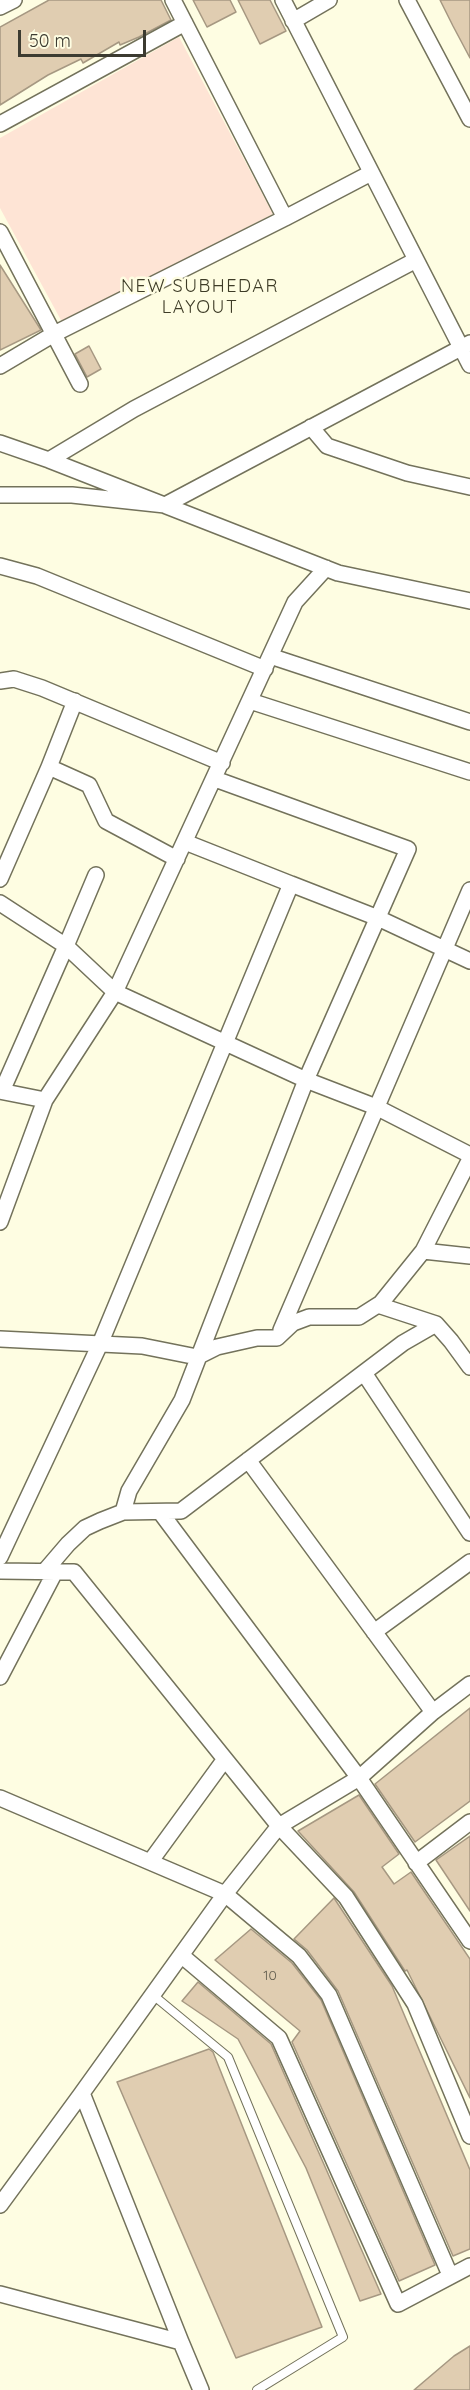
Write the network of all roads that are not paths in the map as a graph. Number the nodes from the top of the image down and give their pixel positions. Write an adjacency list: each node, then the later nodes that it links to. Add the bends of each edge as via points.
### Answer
1 (14, 0): 6 (street)
2 (173, 0): 8 (street)
3 (283, 0): 7 (street)
4 (329, 0): 7 (street)
5 (407, 0): 9 (street)
6 (0, 7)
7 (293, 21): 11 (street)
8 (185, 23): 10 (street); 12 (street)
9 (470, 119)
10 (0, 124)
11 (371, 173): 12 (street); 14 (street)
12 (285, 218): 15 (street)
13 (0, 232): 15 (street)
14 (416, 260): 16 (street); 22 (street, via 134,409)
15 (54, 334): 18 (street); 19 (street)
16 (465, 345): 17 (street); 20 (street)
17 (470, 364)
18 (0, 366)
19 (80, 384)
20 (311, 427): 23 (street, via 327,446 407,473); 25 (street)
21 (0, 443): 22 (street)
22 (50, 460): 25 (street)
23 (470, 487)
24 (0, 495): 25 (street, via 72,495)
25 (165, 505): 27 (street)
26 (0, 566): 29 (street, via 37,576)
27 (327, 568): 28 (street); 29 (street, via 295,602)
28 (470, 601)
29 (267, 662): 31 (street); 33 (street)
30 (0, 681): 32 (street, via 14,679)
31 (250, 700): 34 (street); 36 (street)
32 (75, 701): 34 (street); 35 (street)
33 (470, 722)
34 (222, 763): 37 (street)
35 (49, 767): 39 (street, via 89,784 106,821); 41 (street)
36 (470, 772)
37 (215, 779): 38 (street); 45 (street, via 408,849)
38 (185, 842): 39 (street); 42 (street)
39 (177, 859): 49 (street)
40 (96, 875): 46 (street)
41 (0, 879)
42 (291, 884): 45 (street); 50 (street)
43 (470, 890): 47 (street)
44 (0, 903): 46 (street)
45 (378, 918): 47 (street); 51 (street)
46 (66, 946): 49 (street); 52 (street)
47 (446, 948): 48 (street); 54 (street)
48 (470, 961)
49 (116, 992): 50 (street); 53 (street)
50 (225, 1041): 51 (street); 64 (street)
51 (306, 1080): 54 (street); 65 (street)
52 (1, 1091): 53 (street)
53 (45, 1100): 57 (street)
54 (376, 1107): 55 (street); 62 (street)
55 (470, 1155)
56 (470, 1159): 58 (street)
57 (0, 1222)
58 (423, 1251): 59 (street); 60 (street)
59 (470, 1257)
60 (378, 1305): 61 (street); 62 (street, via 359,1317 309,1317 293,1323)
61 (436, 1324): 66 (street); 67 (street)
62 (277, 1338): 65 (street, via 217,1347)
63 (0, 1339): 64 (street)
64 (100, 1344): 65 (street); 72 (street)
65 (197, 1357): 69 (street, via 182,1400 129,1491)
66 (470, 1367)
67 (364, 1373): 68 (street); 71 (street)
68 (248, 1460): 70 (street, via 181,1511); 76 (street)
69 (123, 1512): 70 (street); 75 (street, via 86,1528)
70 (161, 1513): 81 (street)
71 (470, 1533)
72 (0, 1557)
73 (470, 1562): 76 (street)
74 (0, 1570): 75 (street)
75 (49, 1572): 77 (street); 80 (street, via 74,1572)
76 (374, 1632): 79 (street)
77 (0, 1677)
78 (470, 1684): 79 (street)
79 (433, 1712): 81 (street)
80 (225, 1759): 84 (street); 85 (street)
81 (359, 1779): 84 (street); 86 (street)
82 (0, 1798): 85 (street)
83 (470, 1821): 86 (street)
84 (279, 1826): 87 (street); 92 (street, via 346,1897 415,2004)
85 (150, 1862): 87 (street)
86 (416, 1863): 88 (street)
87 (225, 1894): 89 (street); 95 (street, via 299,1956 329,1995)
88 (470, 1941)
89 (181, 1955): 90 (street); 95 (street, via 279,2038 398,2304)
90 (153, 1995): 91 (street); 99 (lane, via 228,2057 343,2337)
91 (82, 2093): 93 (street); 97 (street)
92 (470, 2136)
93 (0, 2205)
94 (470, 2266): 95 (street)
95 (450, 2275)
96 (0, 2294): 97 (street)
97 (182, 2342): 98 (street)
98 (201, 2390)
99 (257, 2390)

